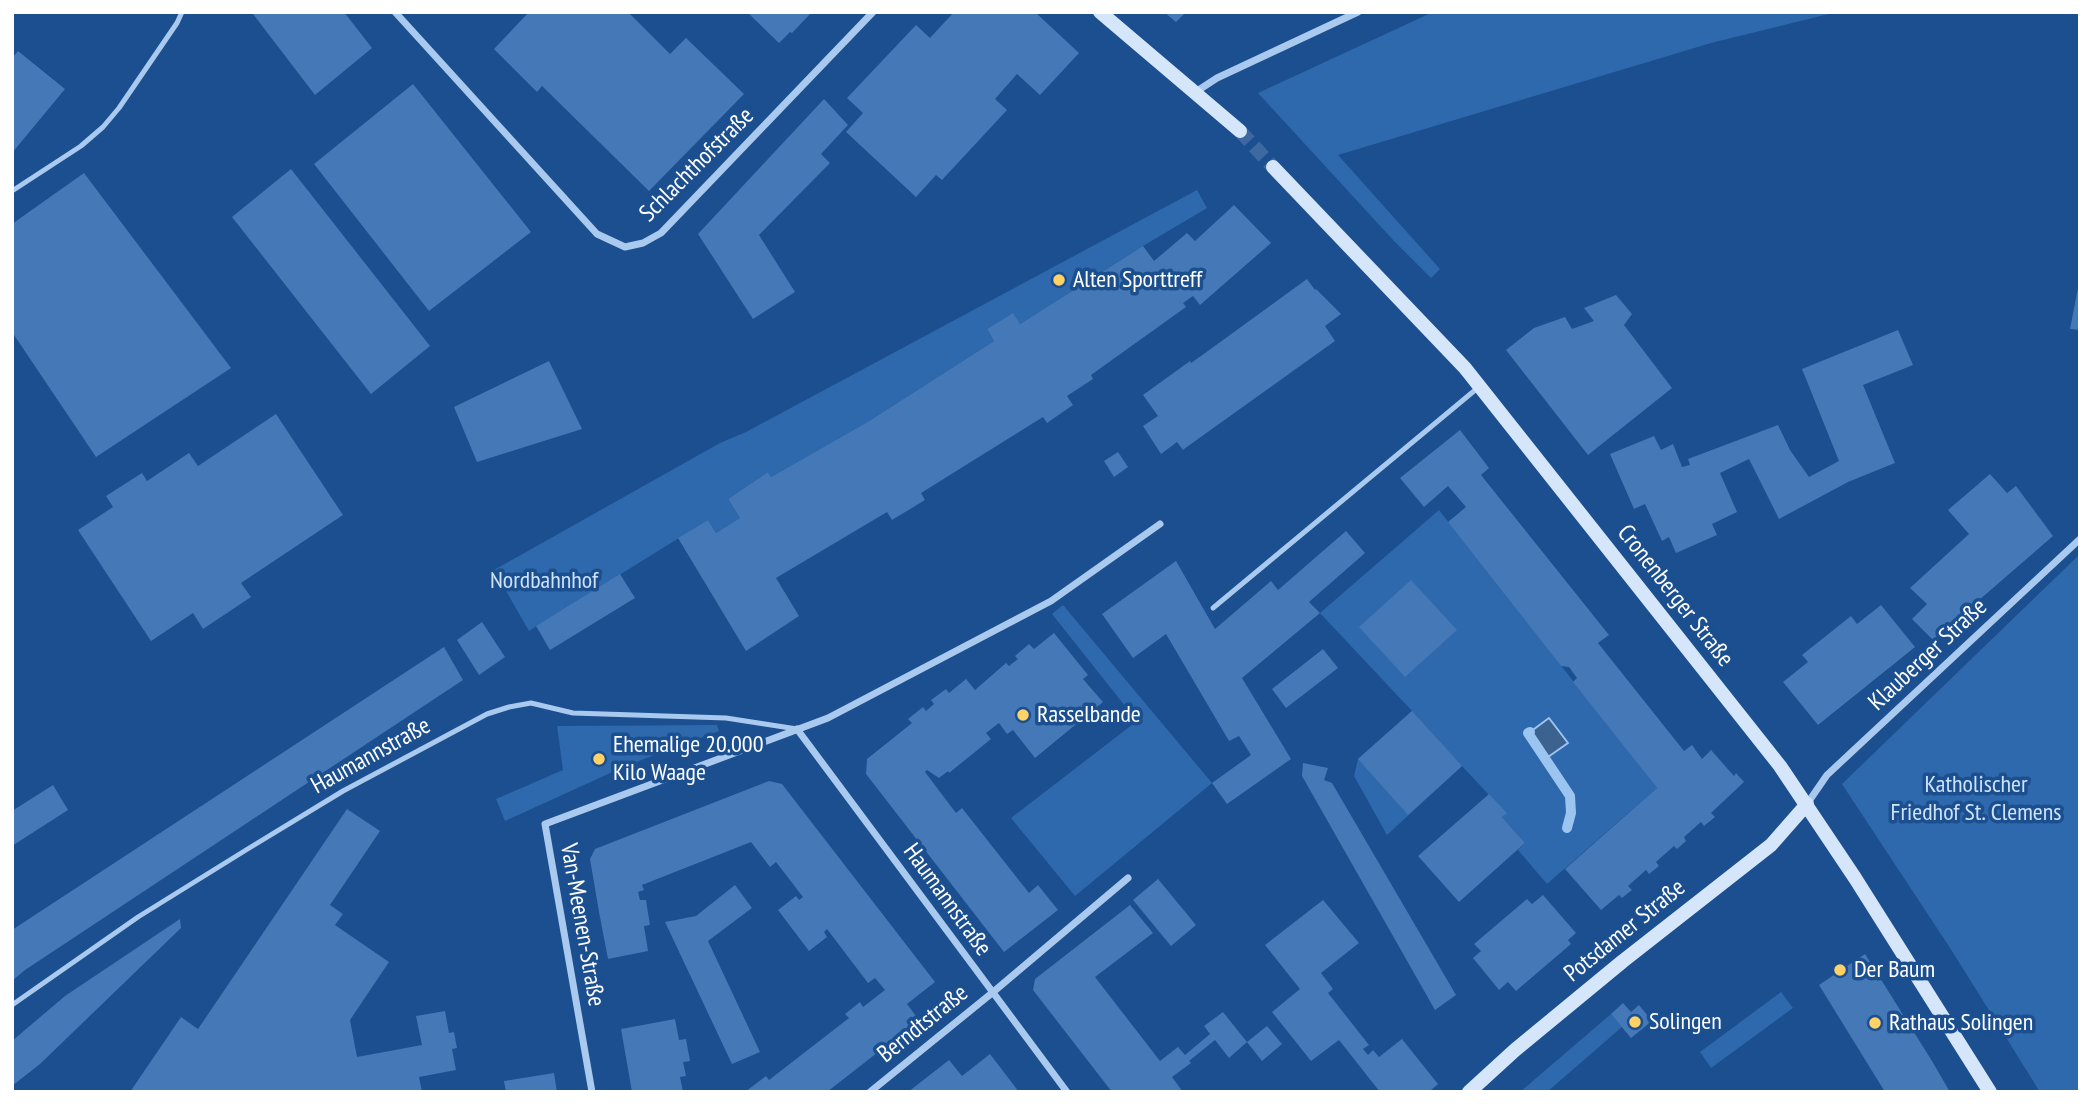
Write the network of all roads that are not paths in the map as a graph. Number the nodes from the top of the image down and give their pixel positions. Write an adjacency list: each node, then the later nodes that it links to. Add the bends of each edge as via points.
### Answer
1 (182, 12): 9 (lane, via 103,127)
2 (395, 12): 3 (street, Schlachthofstraße, via 597,234 625,247 661,233)
3 (873, 12)
4 (1100, 12): 6 (main road)
5 (1359, 12): 6 (street)
6 (1194, 93): 7 (main road)
7 (1240, 131)
8 (1273, 167): 10 (main road, Cronenberger Straße)
9 (12, 191)
10 (1480, 386): 13 (lane); 15 (main road, Cronenberger Straße)
11 (1160, 524): 14 (street, Haumannstraße, via 1051,601 828,718)
12 (2080, 539): 15 (street, Klauberger Straße, via 1827,775)
13 (1213, 608)
14 (797, 729): 17 (street, Haumannstraße); 18 (lane, Haumannstraße, via 726,718 573,713 531,703 487,714 246,850 138,917); 19 (street, Van-Meenen-Straße, via 545,824)
15 (1807, 804): 22 (main road, Potsdamer Straße, via 1771,845 1623,961); 23 (main road, Cronenberger Straße)
16 (1128, 878): 17 (street, Berndtstraße)
17 (992, 993): 20 (street, Berndtstraße); 21 (street, Haumannstraße)
18 (12, 1005)
19 (592, 1092)
20 (870, 1092)
21 (1067, 1092)
22 (1469, 1092)
23 (1990, 1092)

